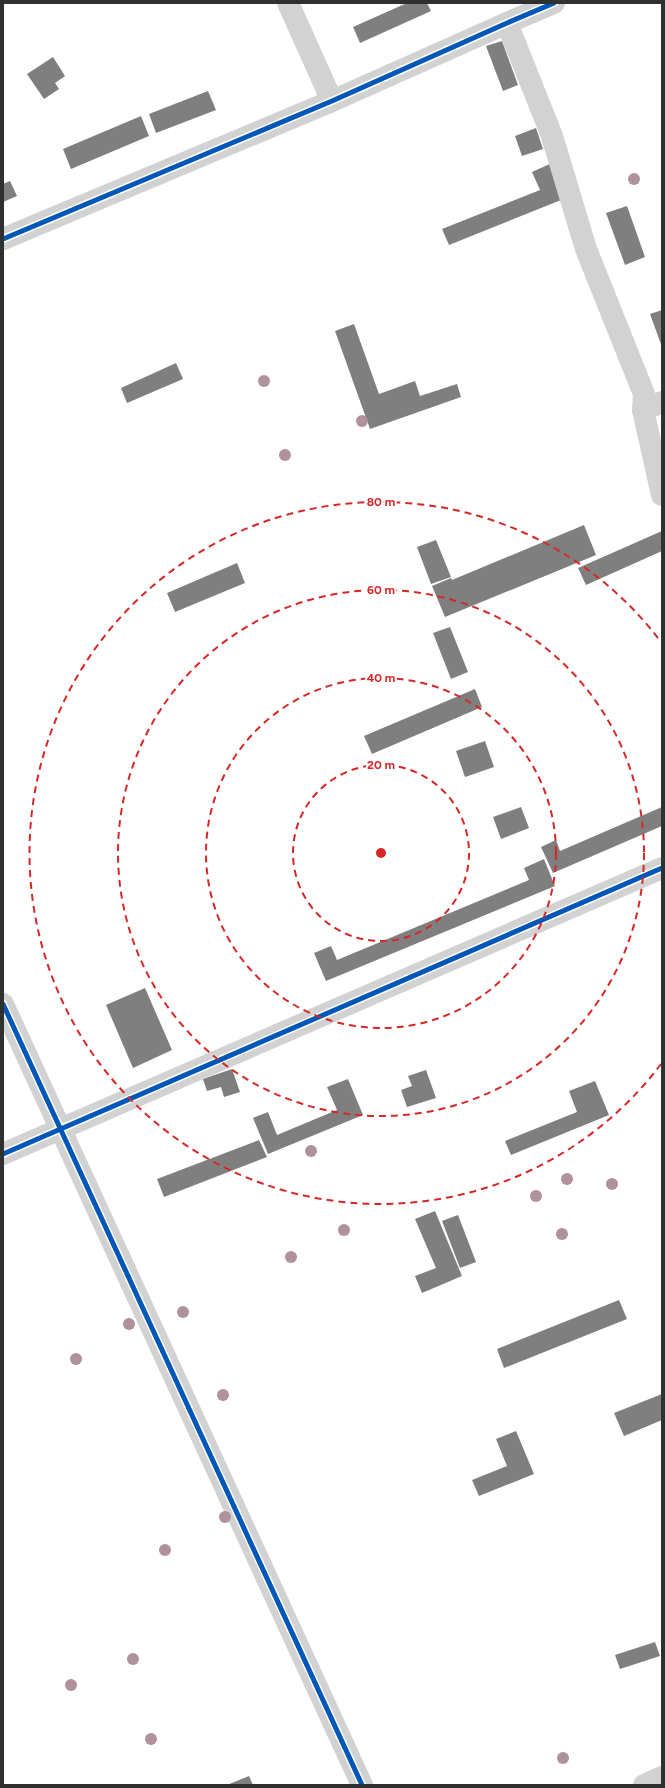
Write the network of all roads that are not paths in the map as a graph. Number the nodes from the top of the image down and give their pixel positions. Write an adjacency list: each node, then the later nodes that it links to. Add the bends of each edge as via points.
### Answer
1 (288, 3): 4 (street)
2 (554, 3): 3 (street)
3 (506, 23): 4 (street); 6 (street, via 552,136 586,249 644,394)
4 (332, 101): 5 (street)
5 (3, 239)
6 (653, 406): 7 (street)
7 (662, 495)
8 (662, 868): 10 (street)
9 (3, 1004): 10 (street)
10 (60, 1129): 11 (street); 13 (street)
11 (3, 1154)
12 (662, 1777): 14 (street)
13 (362, 1785)
14 (644, 1785)

